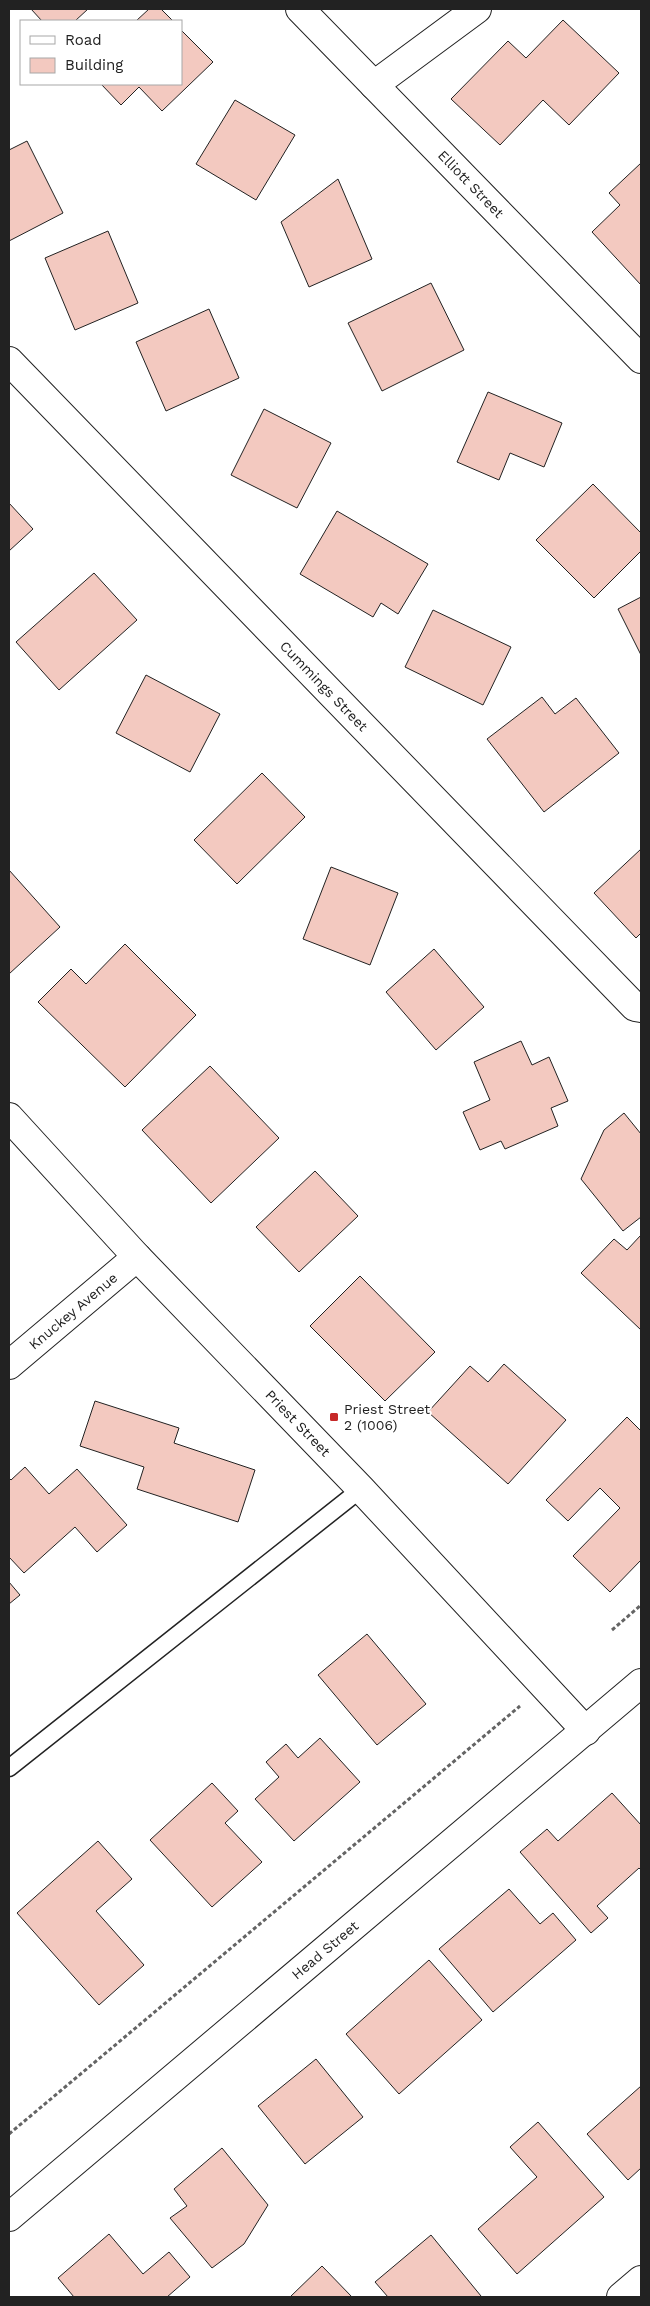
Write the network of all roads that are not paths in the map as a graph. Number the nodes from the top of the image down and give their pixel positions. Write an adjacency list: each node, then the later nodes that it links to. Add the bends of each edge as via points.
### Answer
1 (300, 9): 3 (street, Elliott Street)
2 (477, 9): 3 (street)
3 (374, 85): 4 (street, Elliott Street)
4 (639, 353)
5 (9, 362): 6 (street, Cummings Street, via 635,1007)
6 (641, 1008)
7 (9, 1116): 8 (street, Priest Street)
8 (137, 1257): 9 (street, Knuckey Avenue); 10 (street, Priest Street)
9 (9, 1365)
10 (361, 1489): 12 (street, Priest Street); 13 (lane)
11 (641, 1683): 12 (street, Head Street)
12 (586, 1731): 14 (street, Head Street)
13 (9, 1768)
14 (9, 2217)
15 (641, 2280): 16 (street)
16 (621, 2297)

